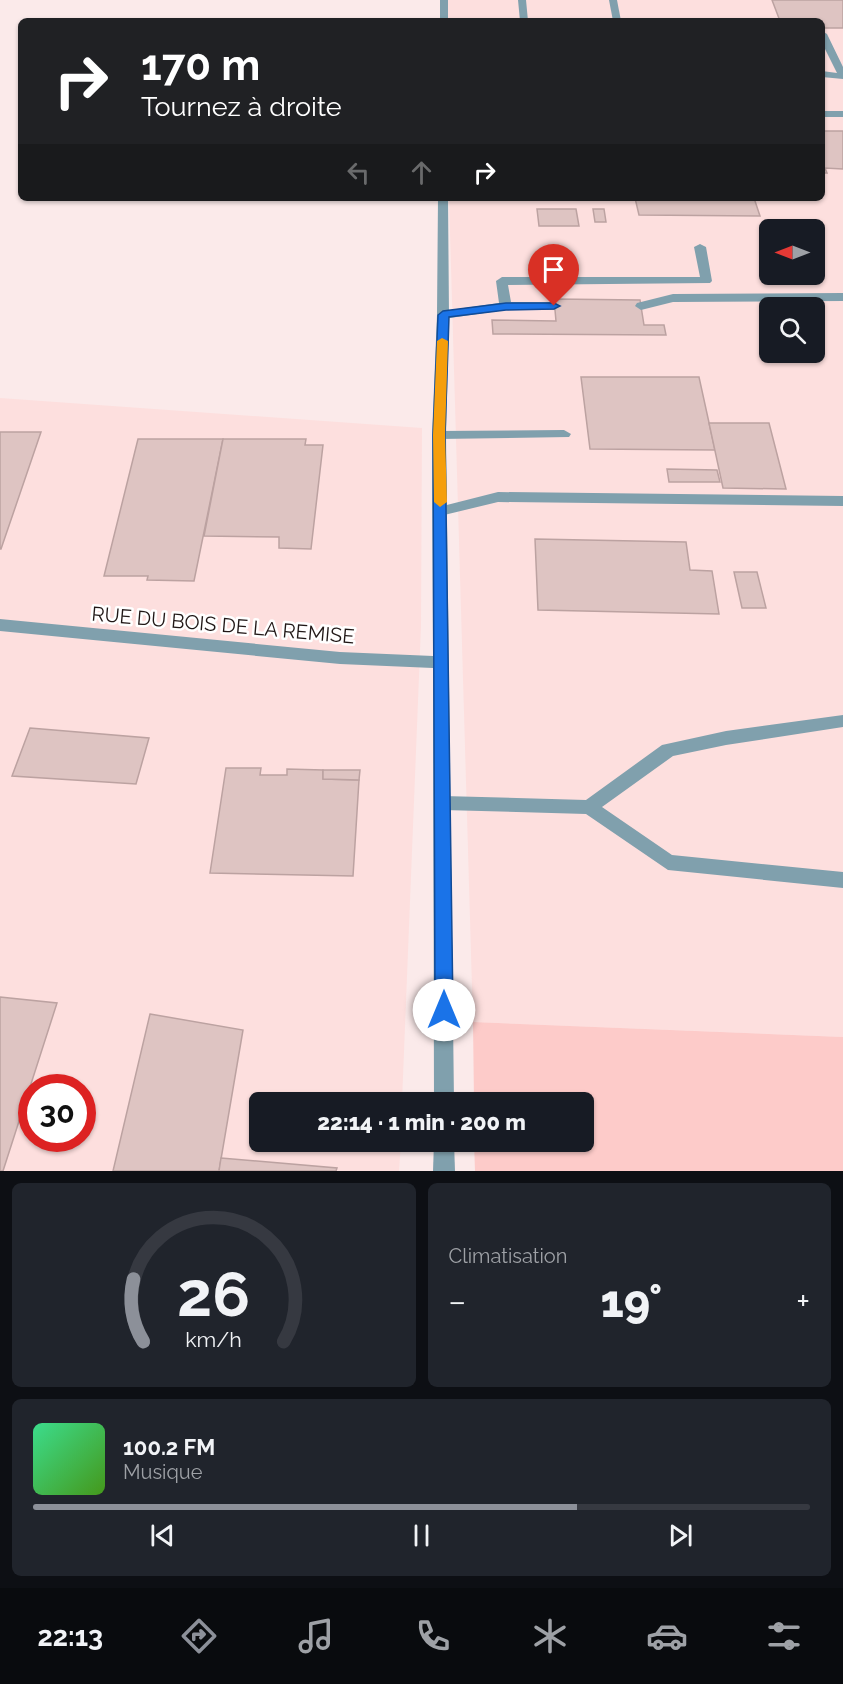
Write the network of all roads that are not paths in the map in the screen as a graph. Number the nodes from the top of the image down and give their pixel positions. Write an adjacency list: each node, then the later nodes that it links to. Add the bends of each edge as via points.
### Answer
1 (444, 0): 4 (street)
2 (522, 0): 5 (street)
3 (613, 0): 6 (street)
4 (444, 18)
5 (524, 18)
6 (616, 18)
7 (825, 40): 9 (street)
8 (825, 74): 9 (street)
9 (843, 75)
10 (825, 114): 11 (street)
11 (843, 114)
12 (443, 201): 18 (street)
13 (700, 247): 15 (street, via 706,281 502,281)
14 (843, 297): 17 (street, via 674,298)
15 (506, 306): 16 (street); 18 (street)
16 (554, 306)
17 (641, 306)
18 (443, 315): 20 (street)
19 (564, 434): 20 (street)
20 (439, 435): 22 (street)
21 (843, 501): 22 (street, via 498,497)
22 (440, 511): 24 (street)
23 (0, 625): 24 (street, RUE DU BOIS DE LA REMISE, via 340,658)
24 (442, 662): 26 (street)
25 (843, 721): 27 (street, via 668,750)
26 (443, 803): 27 (street); 29 (street)
27 (589, 807): 28 (street, via 668,862)
28 (843, 880)
29 (444, 1092)
30 (444, 1152): 31 (street)
31 (444, 1171)

